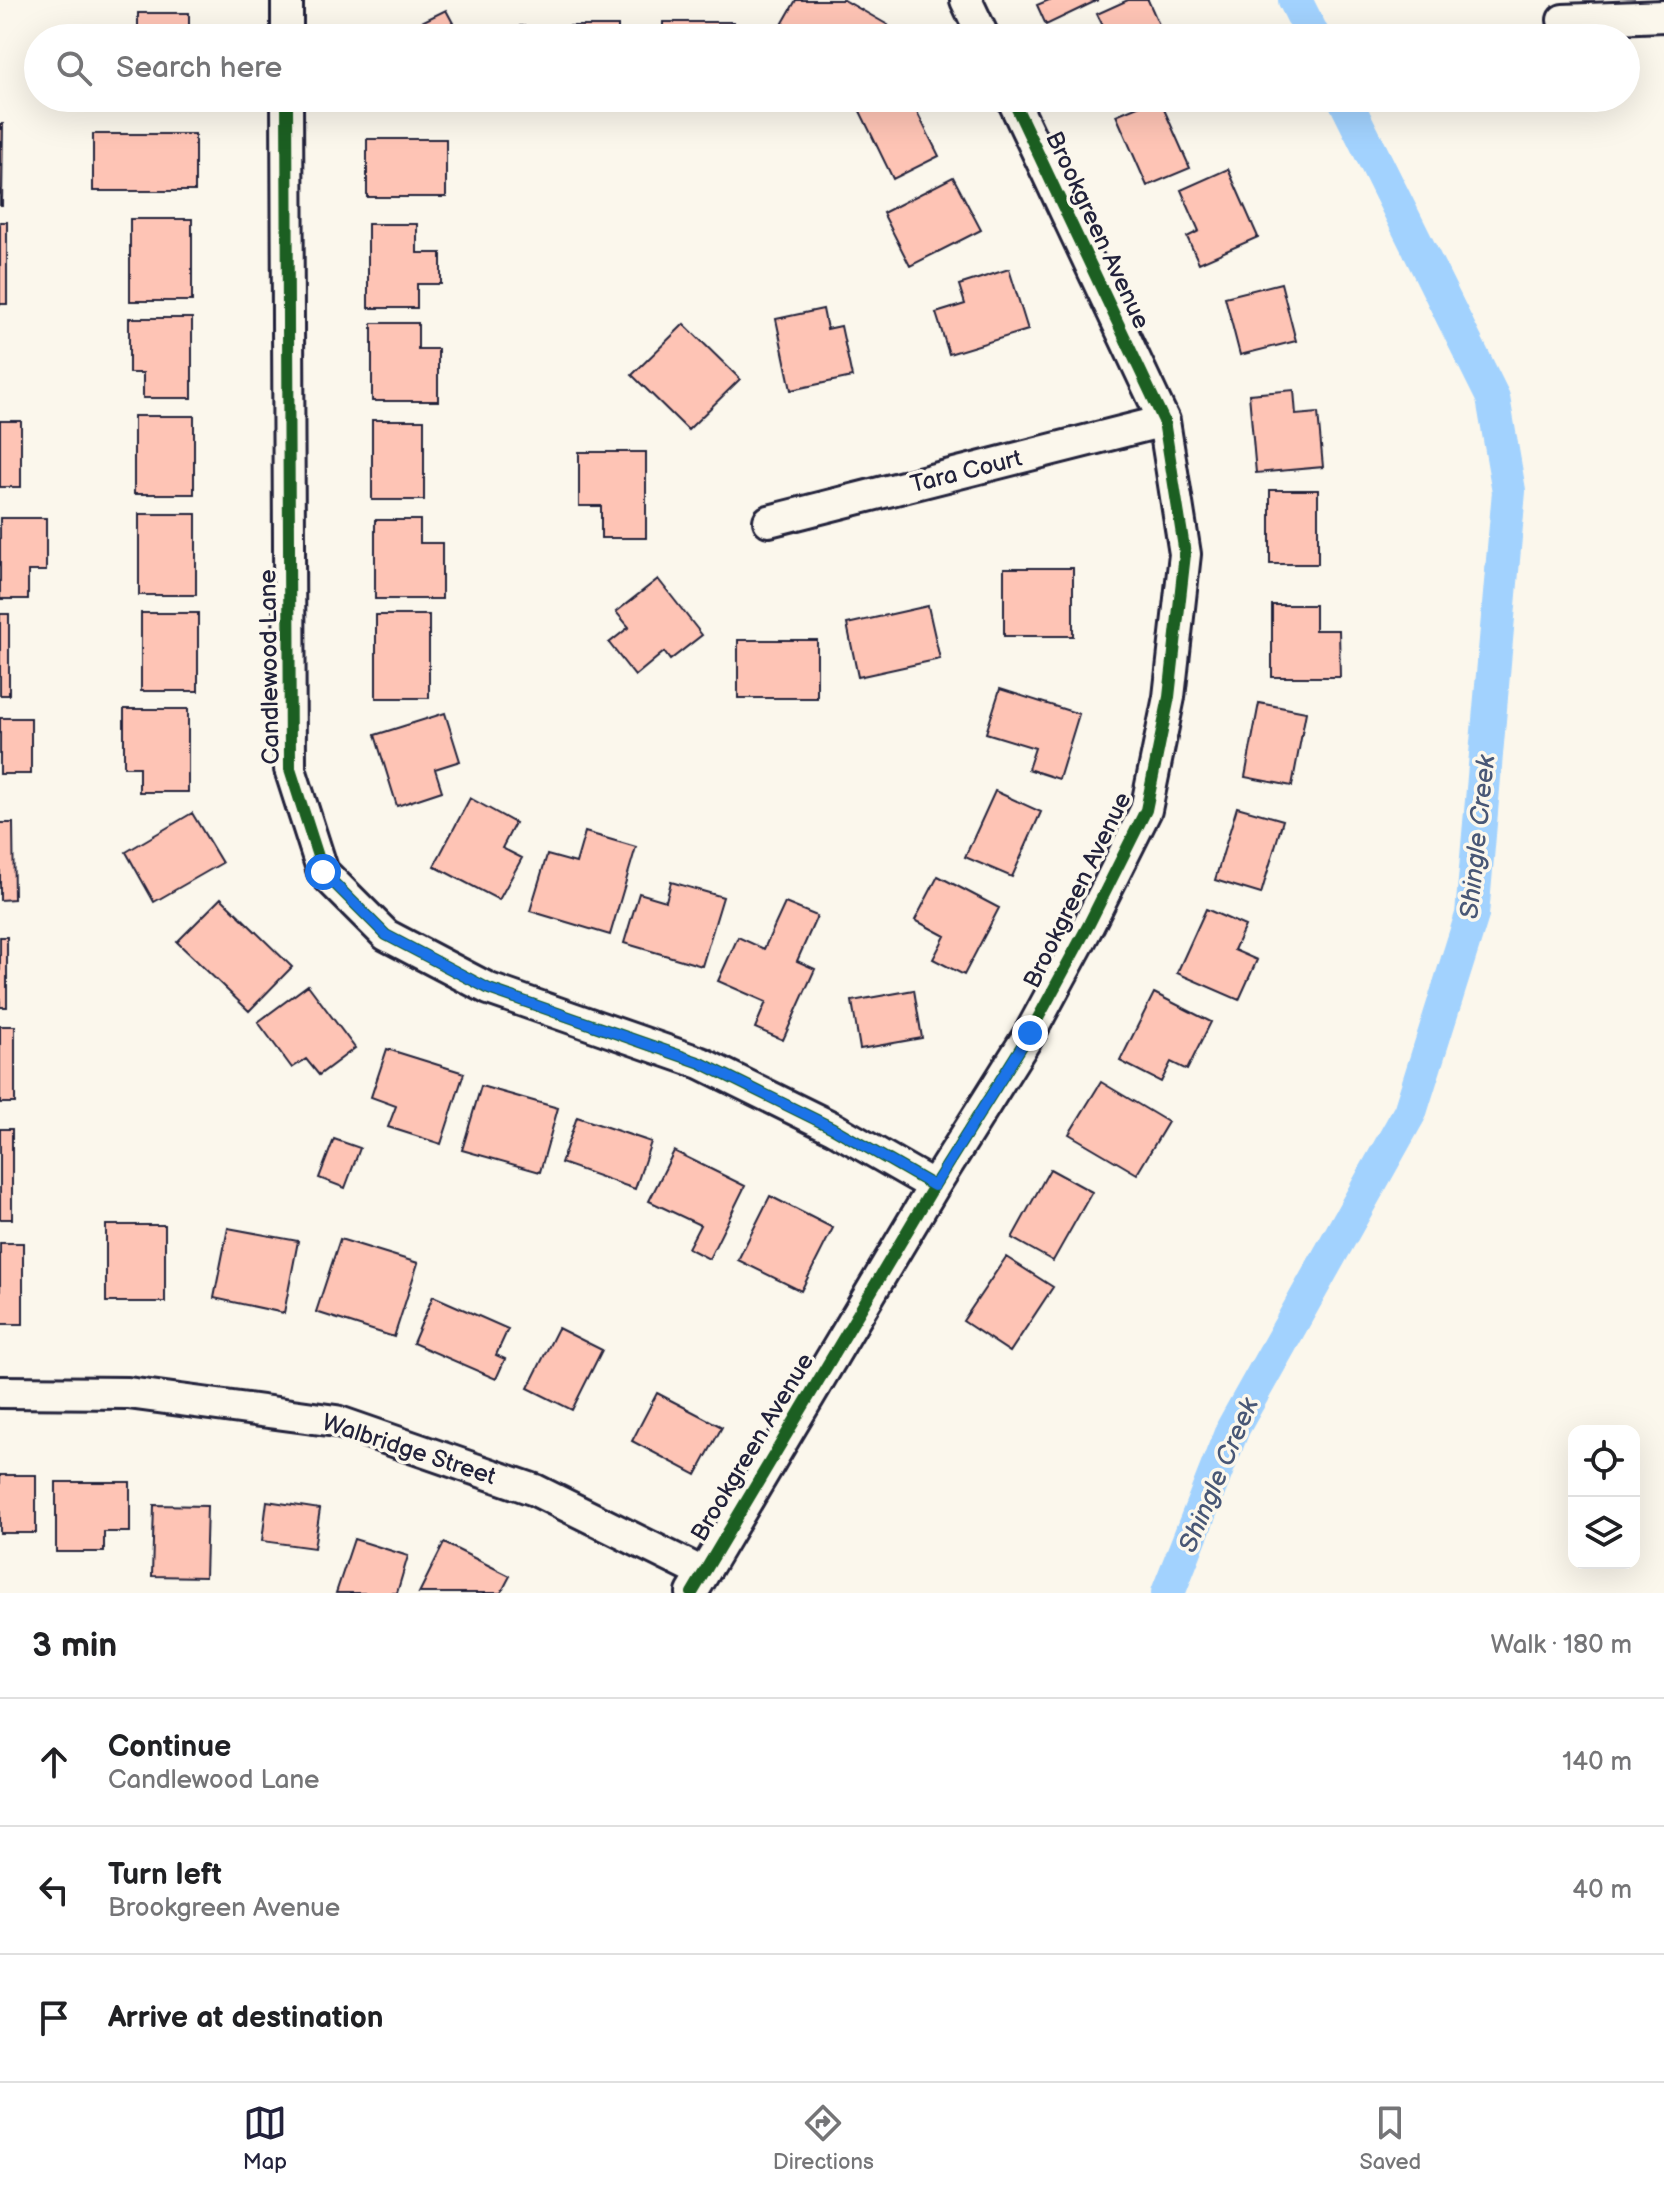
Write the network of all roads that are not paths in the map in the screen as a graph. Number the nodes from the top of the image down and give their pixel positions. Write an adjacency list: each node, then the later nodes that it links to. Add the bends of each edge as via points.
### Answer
1 (287, 0): 5 (street)
2 (966, 0): 6 (street)
3 (1664, 16): 4 (street)
4 (1563, 20)
5 (287, 24)
6 (977, 24)
7 (287, 112): 11 (street, Candlewood Lane, via 290,769 323,872 386,935 489,989 701,1063 833,1128)
8 (1019, 112): 9 (street, Brookgreen Avenue)
9 (1164, 421): 10 (street, Tara Court); 11 (street, Brookgreen Avenue, via 1185,554 1169,697 1146,810 1030,1033)
10 (769, 521)
11 (934, 1186): 13 (street, Brookgreen Avenue)
12 (0, 1392): 13 (street, Walbridge Street, via 128,1393 336,1421 535,1490)
13 (697, 1583)

